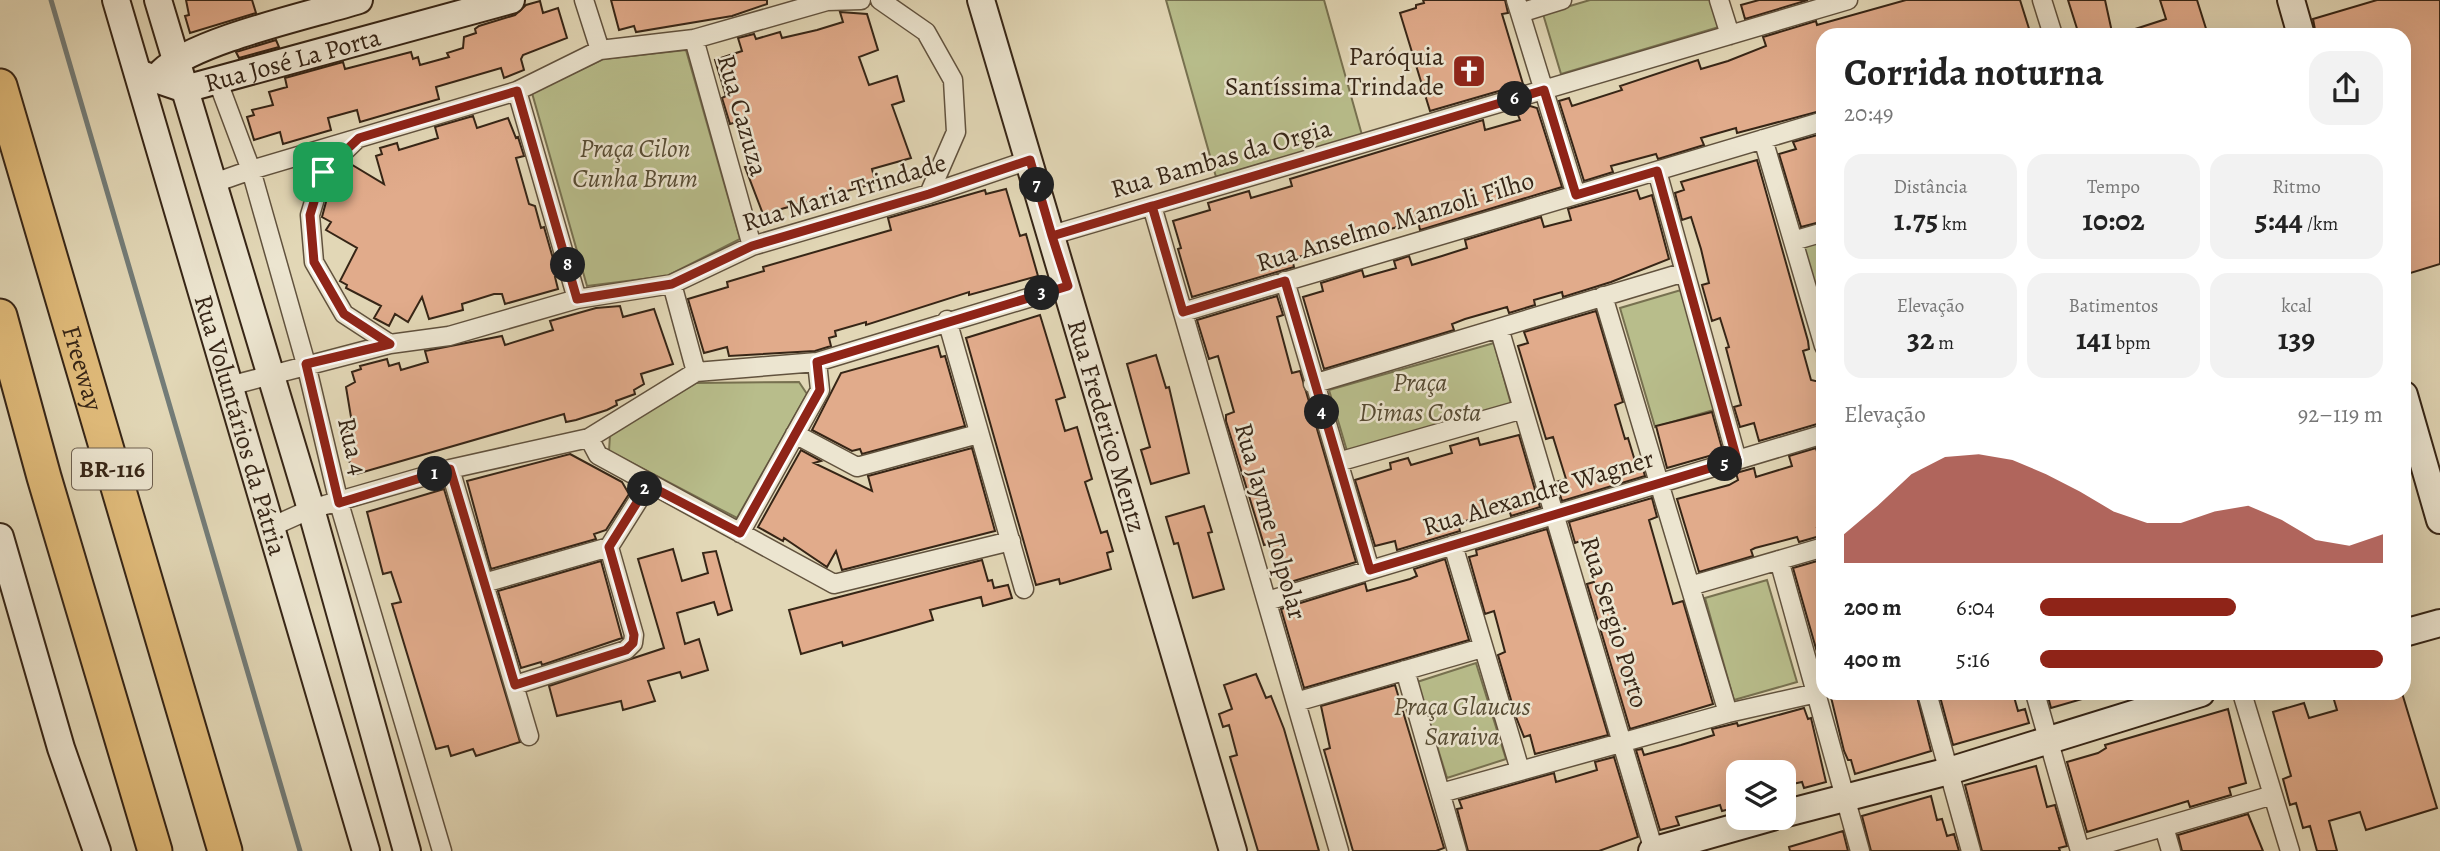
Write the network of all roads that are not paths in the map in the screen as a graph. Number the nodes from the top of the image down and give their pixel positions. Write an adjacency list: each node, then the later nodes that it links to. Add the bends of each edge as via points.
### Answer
1 (116, 0): 23 (street, Rua Voluntários da Pátria)
2 (158, 0): 21 (street, Rua Voluntários da Pátria)
3 (359, 0): 21 (street, Rua José La Porta, via 222,41)
4 (510, 0): 22 (street, Rua José La Porta)
5 (584, 0): 20 (street)
6 (861, 0): 19 (street, via 827,1)
7 (880, 0): 35 (street, via 926,32 953,80 956,132)
8 (981, 0): 31 (street, Rua Frederico Mentz)
9 (1562, 0): 15 (street)
10 (1719, 0): 18 (street)
11 (1848, 0): 14 (street, Rua Bambas da Orgia)
12 (2042, 0): 16 (street)
13 (2291, 0): 17 (street)
14 (1828, 3): 18 (street, Rua Bambas da Orgia)
15 (1518, 7): 26 (street)
16 (2051, 28)
17 (2299, 28)
18 (1730, 35): 26 (street, Rua Bambas da Orgia)
19 (694, 39): 20 (street); 41 (street, Rua Cazuza)
20 (600, 50): 27 (street)
21 (175, 61): 23 (street, Rua José La Porta); 25 (street, Rua Voluntários da Pátria)
22 (218, 82): 25 (street, Rua José La Porta); 32 (street, Rua 4)
23 (146, 83): 25 (street, Rua José La Porta); 60 (street, Rua Voluntários da Pátria)
24 (0, 86): 117 (highway, Freeway / BR-116)
25 (185, 89): 34 (street, Rua Voluntários da Pátria)
26 (1544, 90): 36 (street); 37 (street, Rua Bambas da Orgia)
27 (517, 91): 29 (street); 47 (street)
28 (1816, 123): 30 (street, Rua Anselmo Manzoli Filho)
29 (359, 138): 32 (street); 53 (street, via 323,172 310,215 314,262 344,314)
30 (1763, 139): 33 (street, Rua Anselmo Manzoli Filho); 40 (street)
31 (1030, 160): 35 (street, Rua Maria Trindade); 39 (street, Rua Frederico Mentz)
32 (251, 170): 34 (street); 55 (street, Rua 4)
33 (1657, 171): 36 (street, Rua Anselmo Manzoli Filho); 42 (street)
34 (214, 183): 57 (street, Rua Voluntários da Pátria)
35 (929, 194): 41 (street, Rua Maria Trindade)
36 (1576, 195): 43 (street, Rua Anselmo Manzoli Filho)
37 (1152, 206): 39 (street, Rua Bambas da Orgia); 49 (street, Rua Jayme Tolpolar)
38 (1816, 234): 40 (street)
39 (1052, 236): 45 (street, Rua Frederico Mentz)
40 (1793, 241): 48 (street)
41 (752, 246): 44 (street, Rua Maria Trindade)
42 (1685, 272): 46 (street); 67 (street)
43 (1285, 281): 49 (street, Rua Anselmo Manzoli Filho); 59 (street)
44 (672, 284): 47 (street, Rua Maria Trindade); 56 (street)
45 (1068, 286): 51 (street); 121 (street, Rua Frederico Mentz)
46 (1603, 296): 52 (street); 71 (street)
47 (577, 299): 53 (street, Rua Maria Trindade, via 449,336)
48 (1816, 309)
49 (1183, 312): 89 (street, Rua Jayme Tolpolar)
50 (0, 316): 70 (highway, BR-116)
51 (947, 320): 54 (street); 64 (street)
52 (1499, 328): 59 (street); 61 (street, Rua Sergio Porto)
53 (390, 344): 55 (street, Rua Maria Trindade)
54 (817, 362): 56 (street); 63 (street, via 820,390)
55 (306, 364): 57 (street, Rua Maria Trindade); 73 (street, Rua 4)
56 (695, 372): 66 (street)
57 (270, 374): 60 (street, Rua Maria Trindade); 74 (street, Rua Voluntários da Pátria)
58 (0, 384): 70 (highway)
59 (1313, 384): 68 (street)
60 (229, 386): 77 (street, Rua Voluntários da Pátria)
61 (1523, 409): 68 (street); 76 (street, Rua Sergio Porto)
62 (2411, 418): 75 (street)
63 (795, 434): 64 (street, via 858,467); 78 (street)
64 (978, 434): 80 (street)
65 (1816, 436): 67 (street, Rua Alexandre Wagner)
66 (589, 438): 69 (street); 72 (street, via 598,455)
67 (1737, 460): 71 (street, Rua Alexandre Wagner)
68 (1338, 462): 85 (street)
69 (450, 469): 73 (street); 86 (street)
70 (44, 477): 116 (highway, BR-116)
71 (1660, 483): 76 (street, Rua Alexandre Wagner); 87 (street)
72 (648, 485): 78 (street); 82 (street)
73 (339, 503): 74 (street); 120 (street, Rua 4)
74 (311, 509): 77 (street); 119 (street, Rua Voluntários da Pátria)
75 (2439, 510)
76 (1556, 515): 81 (street, Rua Alexandre Wagner); 106 (street, Rua Sergio Porto)
77 (271, 527): 118 (street, Rua Voluntários da Pátria)
78 (740, 533): 80 (street, via 834,584)
79 (0, 537): 115 (street, via 61,748)
80 (1011, 541): 88 (street)
81 (1453, 545): 85 (street, Rua Alexandre Wagner); 92 (street)
82 (609, 547): 86 (street); 94 (street, via 633,643 626,650)
83 (1816, 549): 84 (street)
84 (1779, 560): 87 (street); 95 (street)
85 (1370, 570): 89 (street, Rua Alexandre Wagner)
86 (484, 583): 94 (street)
87 (1690, 586): 103 (street)
88 (1024, 589)
89 (1267, 601): 102 (street, Rua Jayme Tolpolar)
90 (2440, 623): 91 (street)
91 (2411, 631)
92 (1482, 648): 93 (street); 107 (street)
93 (1405, 670): 102 (street); 109 (street)
94 (515, 685): 104 (street)
95 (1816, 689)
96 (1816, 692): 103 (street)
97 (1819, 700): 111 (street)
98 (1929, 700): 108 (street)
99 (2037, 700): 105 (street)
100 (2177, 700): 105 (street)
101 (2244, 700): 110 (street)
102 (1296, 702): 122 (street, Rua Jayme Tolpolar)
103 (1728, 713): 106 (street)
104 (529, 736)
105 (2048, 738): 108 (street); 127 (street)
106 (1625, 743): 107 (street); 124 (street, Rua Sergio Porto)
107 (1520, 770): 109 (street)
108 (1949, 771): 111 (street); 126 (street)
109 (1441, 793): 123 (street)
110 (2273, 795): 113 (street); 129 (street)
111 (1845, 797): 112 (street); 125 (street)
112 (1796, 810)
113 (2164, 827): 127 (street); 128 (street)
114 (1727, 830): 124 (street)
115 (97, 851)
116 (156, 851)
117 (225, 851)
118 (366, 851)
119 (407, 851)
120 (442, 851)
121 (1233, 851)
122 (1339, 851)
123 (1457, 851)
124 (1654, 851)
125 (1860, 851)
126 (1971, 851)
127 (2081, 851)
128 (2171, 851)
129 (2290, 851)

